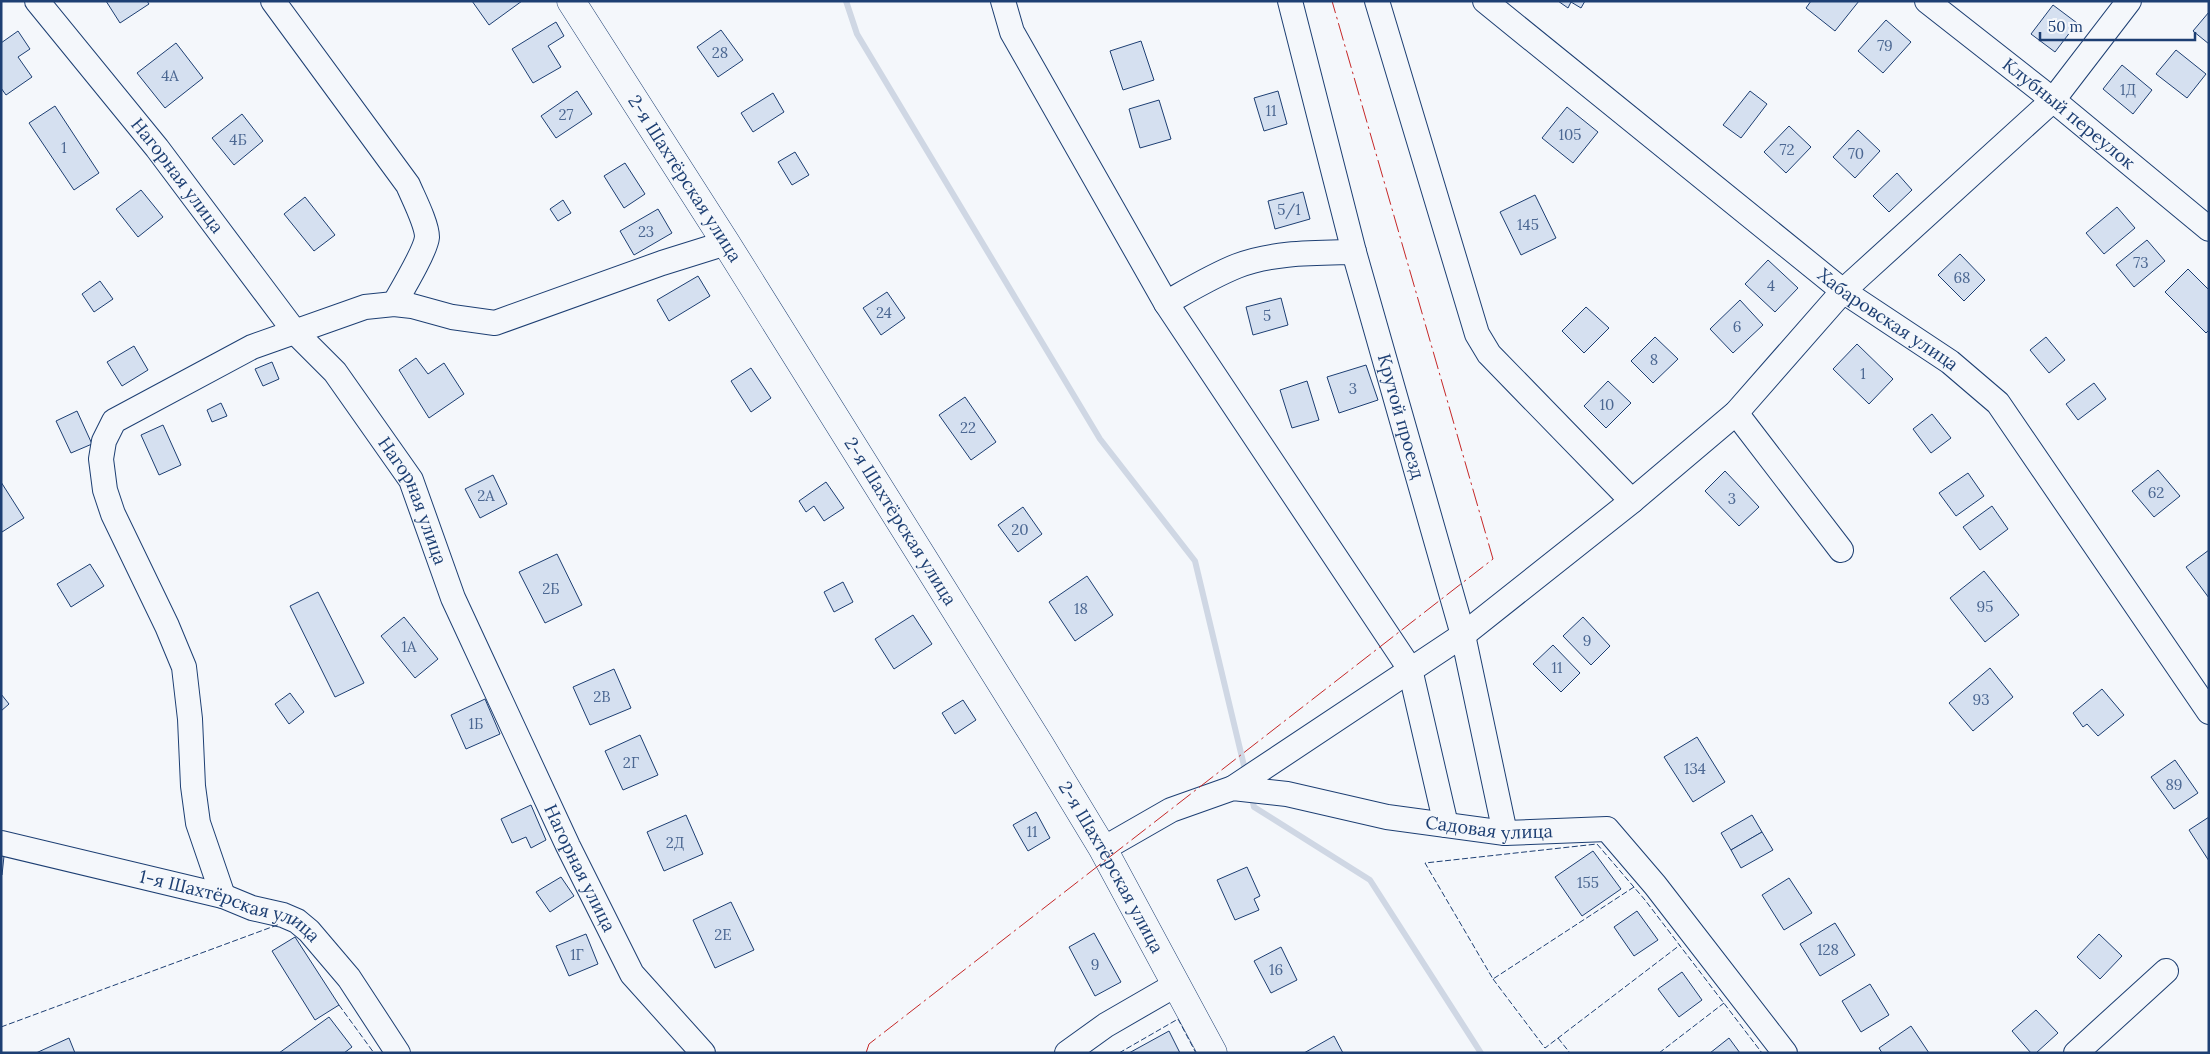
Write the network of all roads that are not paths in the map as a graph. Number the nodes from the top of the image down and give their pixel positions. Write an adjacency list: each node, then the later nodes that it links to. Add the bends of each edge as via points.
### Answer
1 (37, 1): 17 (street, Нагорная улица, via 157,148)
2 (272, 1): 15 (street, via 408,185 419,210 427,237)
3 (571, 1): 12 (main road, 2-я Шахтёрская улица)
4 (1003, 1): 16 (street, via 1012,32)
5 (1290, 1): 13 (street, Крутой проезд)
6 (1377, 1): 19 (street, via 1477,334 1489,354)
7 (1485, 1): 14 (street, Хабаровская улица)
8 (1927, 1): 10 (street, Клубный переулок)
9 (2129, 1): 10 (street)
10 (2053, 100): 11 (street, Клубный переулок); 14 (street)
11 (2209, 230)
12 (726, 243): 15 (street, via 495,323); 28 (main road, 2-я Шахтёрская улица)
13 (1354, 252): 16 (street, via 1285,255 1238,266); 21 (street, Крутой проезд)
14 (1843, 291): 18 (street); 23 (street, Хабаровская улица, via 1950,362 1998,402)
15 (394, 304): 17 (street, via 365,306)
16 (1166, 304): 22 (street)
17 (295, 332): 29 (street, via 252,347 114,421 104,441 101,459 105,490 113,514 184,667 198,823); 33 (street, Нагорная улица, via 335,372 411,480 453,598 568,846 632,974)
18 (1736, 413): 19 (street); 20 (street)
19 (1632, 501): 21 (street)
20 (1841, 550)
21 (1463, 635): 22 (street); 26 (street, Крутой проезд)
22 (1410, 669): 24 (street); 25 (street)
23 (2209, 712)
24 (1233, 788): 25 (street, Садовая улица, via 1287,794 1387,817); 28 (street, Садовая улица, via 1171,810)
25 (1446, 825): 26 (street, Садовая улица)
26 (1505, 833): 36 (street, Садовая улица, via 1607,829 1655,885)
27 (1, 843): 29 (street, 1-я Шахтёрская улица)
28 (1102, 849): 31 (main road, 2-я Шахтёрская улица)
29 (223, 896): 32 (street, 1-я Шахтёрская улица, via 252,908 283,915 309,931 350,978)
30 (2166, 971): 37 (street)
31 (1177, 984): 34 (street, via 1106,1025); 35 (main road, 2-я Шахтёрская улица)
32 (398, 1053)
33 (703, 1053)
34 (1067, 1053)
35 (1212, 1053)
36 (1785, 1053)
37 (2076, 1053)

